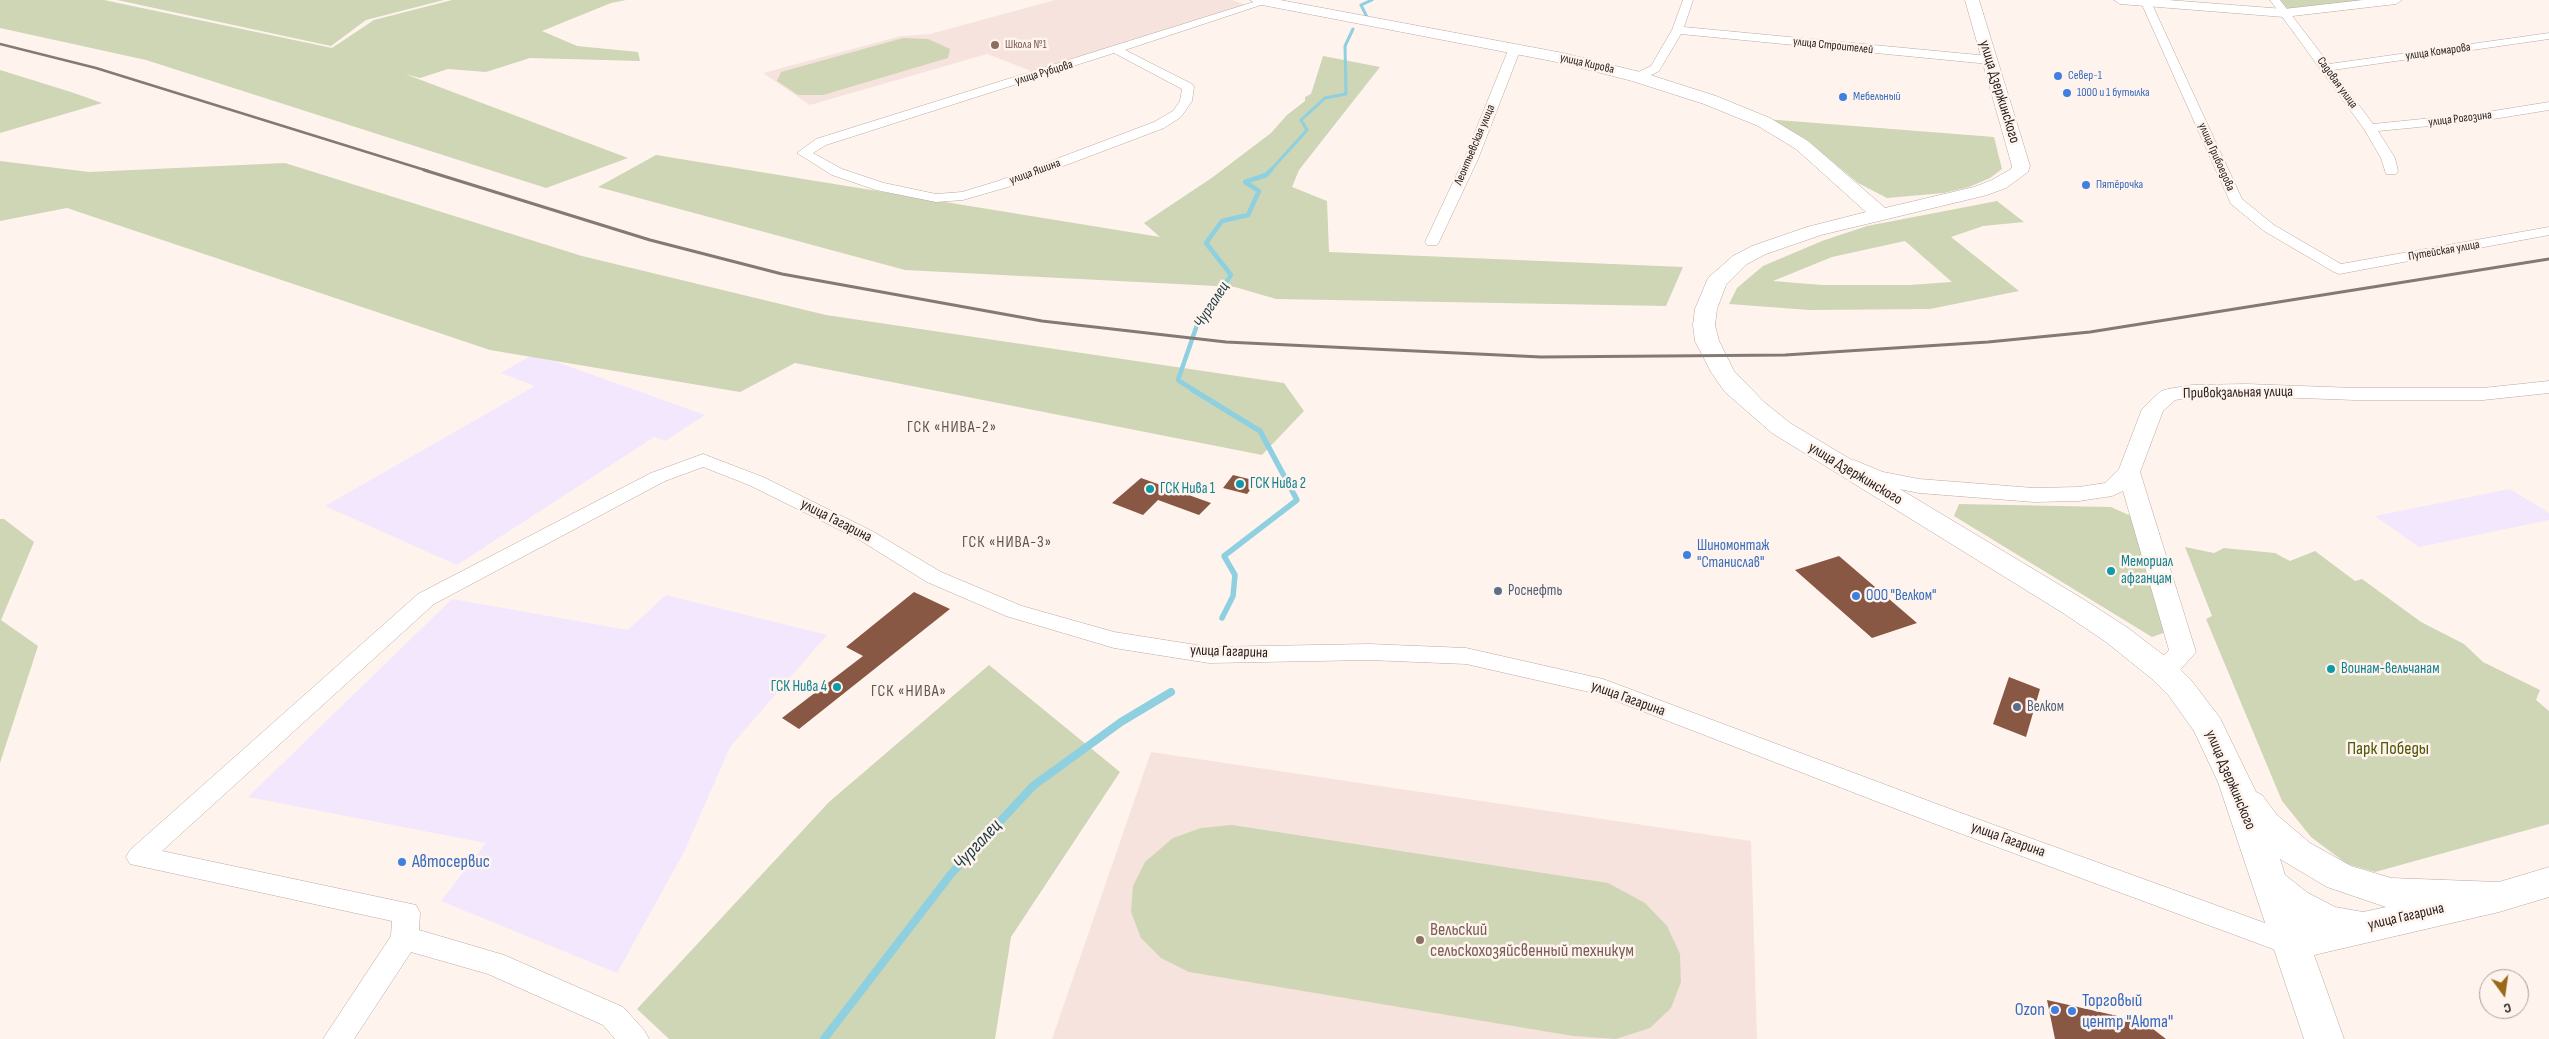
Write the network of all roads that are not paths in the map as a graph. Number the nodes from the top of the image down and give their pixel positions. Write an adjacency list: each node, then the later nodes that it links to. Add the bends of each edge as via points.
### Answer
1 (1688, 0): 10 (street)
2 (1972, 0): 14 (main road, улица Дзержинского)
3 (2120, 0): 7 (street)
4 (2275, 0): 9 (street, Садовая улица)
5 (2396, 0): 9 (street)
6 (1261, 1): 8 (main road, улица Кирова); 13 (street, улица Рубцова)
7 (2146, 1): 9 (street); 28 (street, улица Грибоедова, via 2236,201 2269,228)
8 (1296, 4): 12 (main road, улица Кирова)
9 (2284, 13): 15 (street, Садовая улица)
10 (1678, 30): 14 (street, улица Строителей); 16 (street, via 1655,68)
11 (2549, 36): 15 (street, улица Комарова)
12 (1515, 48): 16 (main road, улица Кирова); 27 (street, Леонтьевская улица, via 1471,159)
13 (1117, 50): 19 (street, улица Рубцова); 19 (street, улица Яшина, via 1188,88 1186,102 1177,114 1159,125 1003,184 963,196 936,198 881,188 837,172 804,153)
14 (1989, 60): 23 (main road, улица Дзержинского, via 2021,166 2019,172 1999,184)
15 (2326, 68): 18 (street, Садовая улица)
16 (1638, 76): 21 (main road, улица Кирова, via 1764,122 1802,145)
17 (2549, 106): 18 (street, улица Рогозина)
18 (2370, 128): 20 (street, Садовая улица, via 2388,158)
19 (821, 142)
20 (2391, 172)
21 (1841, 178): 22 (main road, улица Кирова); 25 (main road, via 1852,202 1848,210)
22 (1858, 195): 23 (main road, via 1885,206); 24 (main road, улица Кирова)
23 (1918, 207): 24 (main road, улица Дзержинского)
24 (1881, 216): 25 (main road, улица Дзержинского)
25 (1814, 231): 30 (main road, улица Дзержинского, via 1740,260 1716,283 1704,325 1723,372 1734,386 1755,407)
26 (2549, 231): 28 (street, Путейская улица)
27 (1432, 242)
28 (2339, 269)
29 (2549, 387): 31 (street, Привокзальная улица, via 2466,394 2192,391 2168,396 2153,409)
30 (1811, 448): 31 (street, Привокзальная улица, via 1877,478 1969,492 2079,494 2112,489); 32 (main road, улица Дзержинского, via 2073,606)
31 (2129, 472): 32 (street, via 2183,652)
32 (2163, 671): 33 (main road, улица Дзержинского, via 2208,726)
33 (2235, 782): 35 (main road, улица Дзержинского); 36 (main road, via 2265,825 2297,853 2340,877 2391,893)
34 (2549, 882): 36 (main road, улица Гагарина)
35 (2272, 885): 37 (main road, via 2295,904 2329,922); 39 (main road, улица Дзержинского)
36 (2498, 897): 37 (main road, улица Гагарина)
37 (2367, 926): 39 (main road, улица Гагарина)
38 (405, 938): 39 (street, улица Гагарина, via 406,913 139,857 426,599 658,477 702,460 763,484 865,535 934,577 1014,611 1114,640 1210,655 1369,652 1466,656 1603,687 1952,820); 40 (street); 41 (street, via 494,964 613,1016)
39 (2292, 944): 42 (main road, улица Дзержинского)
40 (338, 1039)
41 (634, 1039)
42 (2324, 1039)

